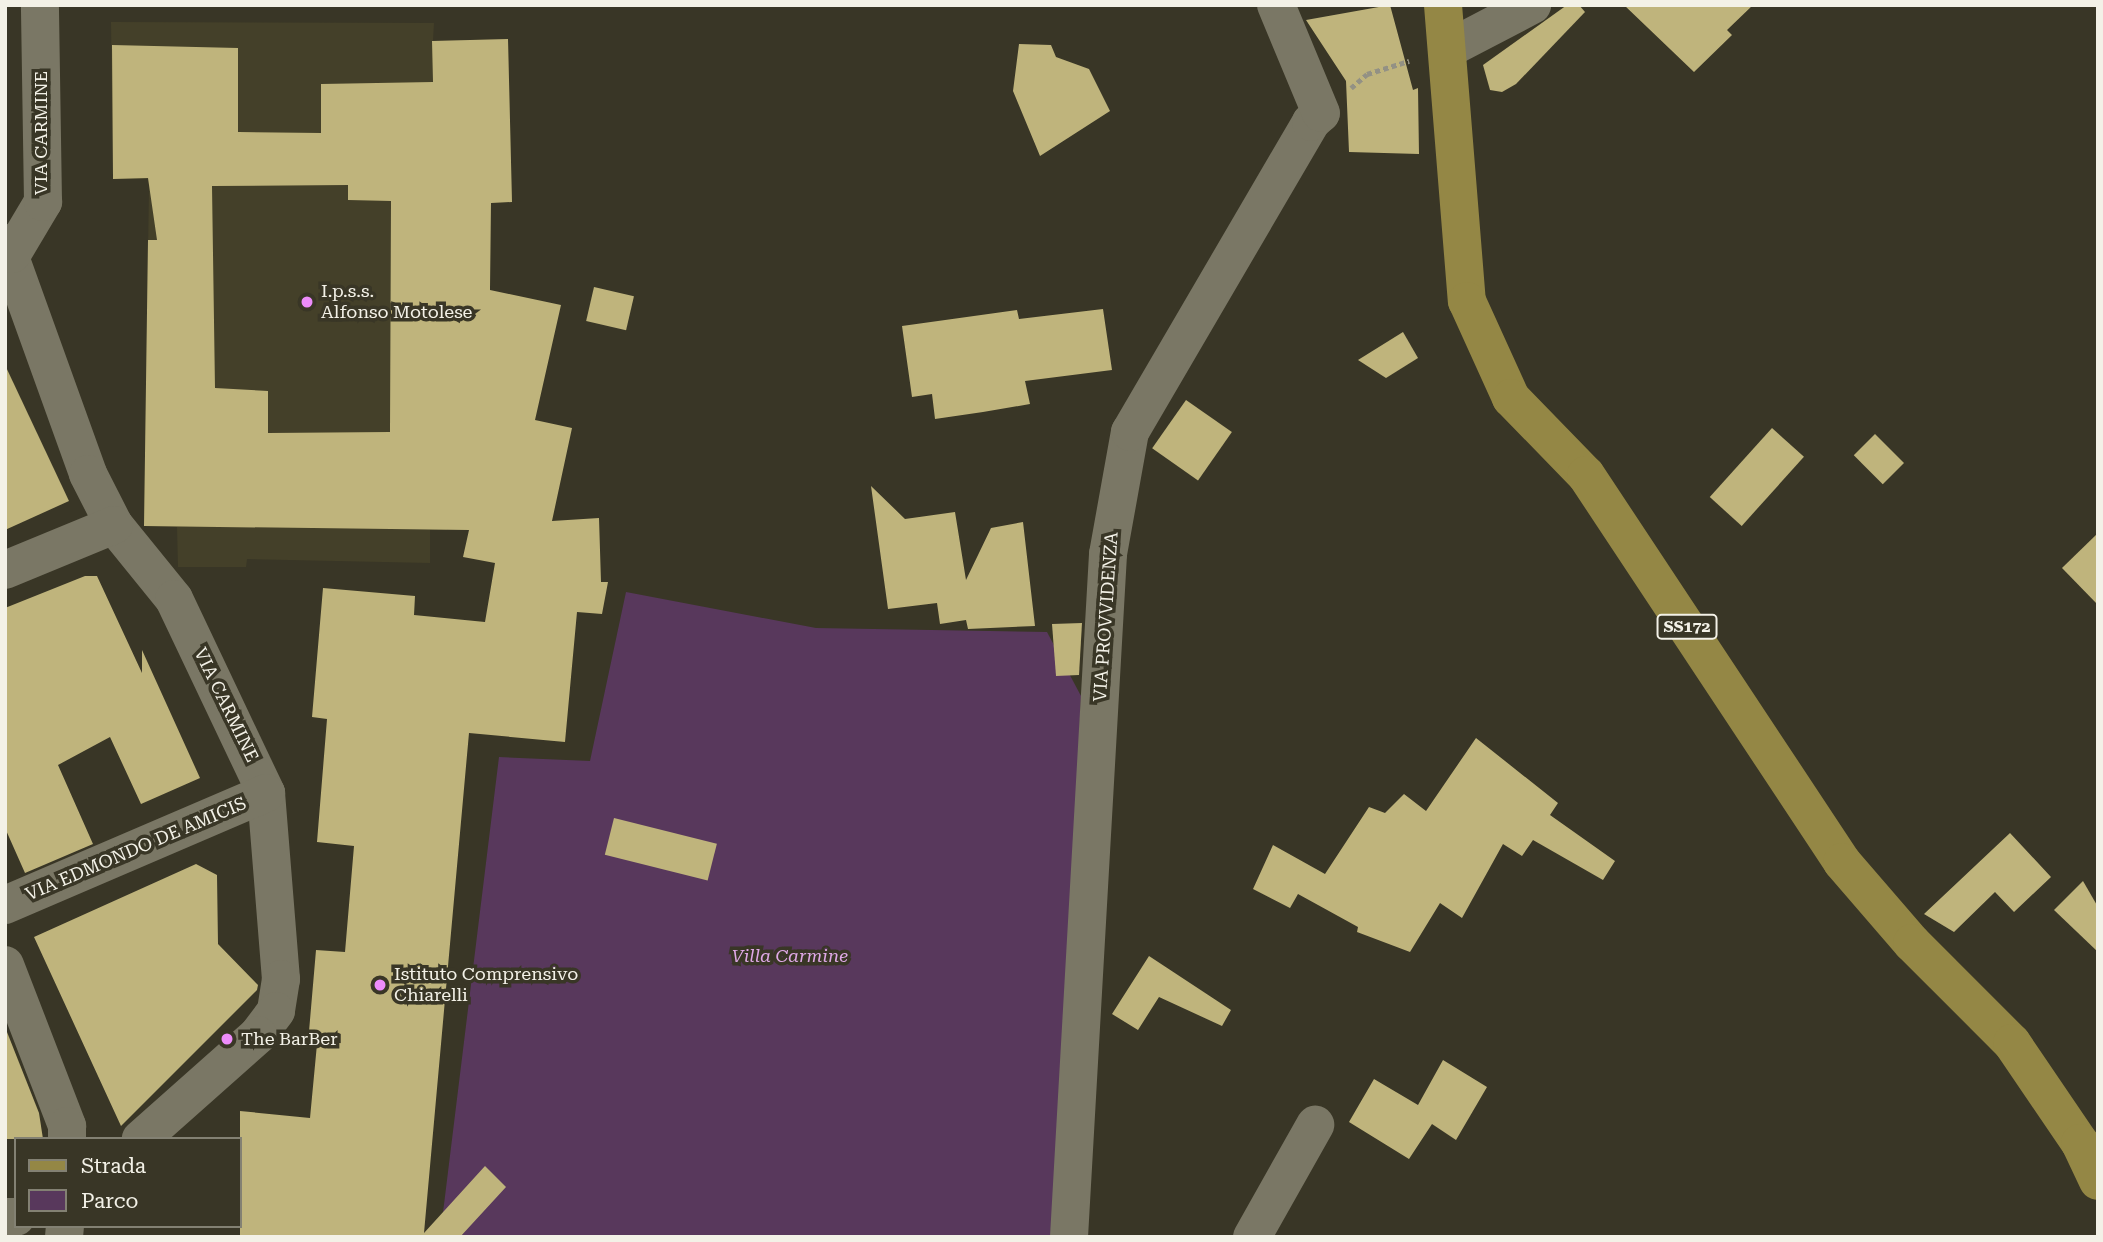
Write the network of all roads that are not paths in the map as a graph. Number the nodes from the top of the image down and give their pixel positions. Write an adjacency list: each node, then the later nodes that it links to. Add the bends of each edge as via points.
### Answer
1 (40, 5): 6 (street, VIA CARMINE, via 43,202)
2 (1276, 5): 16 (street, VIA PROVVIDENZA, via 1321,113 1311,122 1130,432 1108,554)
3 (1443, 5): 5 (main road, SS172)
4 (1532, 5): 5 (street)
5 (1448, 48): 15 (main road, SS172, via 1467,301 1511,398 1586,475 1842,862 1912,943 2012,1043 2080,1143)
6 (8, 251): 7 (street, VIA CARMINE, via 88,474)
7 (114, 525): 8 (street); 9 (street, VIA CARMINE, via 174,599)
8 (5, 570)
9 (266, 793): 10 (street, VIA EDMONDO DE AMICIS); 14 (street, VIA CARMINE, via 281,978 276,1011 258,1035)
10 (5, 905)
11 (5, 965): 13 (street)
12 (1315, 1125): 17 (street)
13 (68, 1137)
14 (143, 1137)
15 (2098, 1181)
16 (1069, 1237)
17 (1252, 1237)

